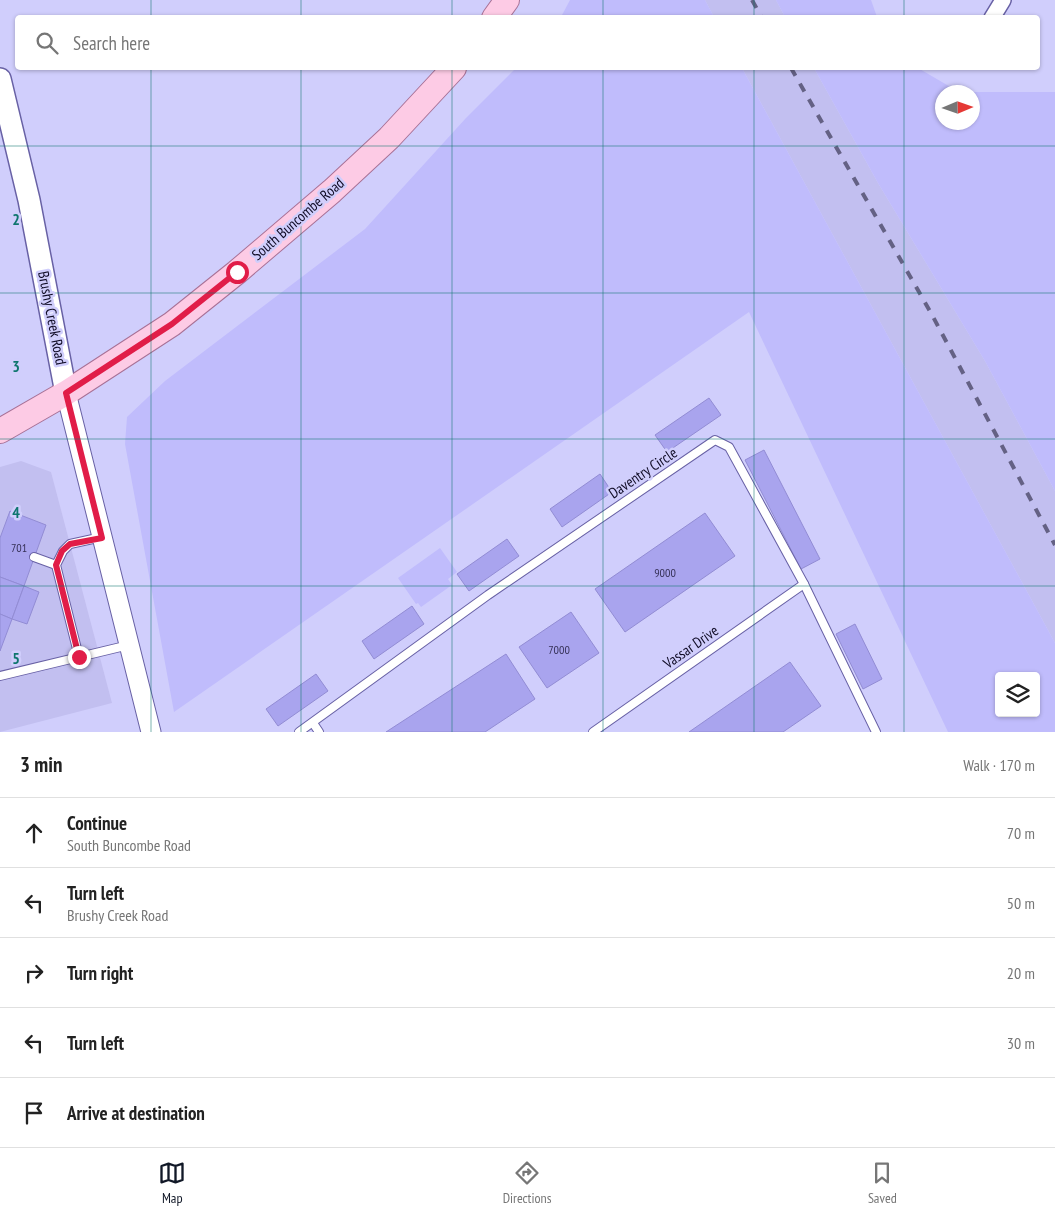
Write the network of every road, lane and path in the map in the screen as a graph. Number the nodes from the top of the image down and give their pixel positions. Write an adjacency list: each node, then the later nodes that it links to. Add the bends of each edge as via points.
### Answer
1 (507, 0): 3 (main road)
2 (1003, 0): 4 (street)
3 (496, 15)
4 (994, 15)
5 (452, 70): 7 (main road, South Buncombe Road, via 389,138 237,272 172,324)
6 (0, 79): 7 (main road, Brushy Creek Road, via 29,200)
7 (66, 393): 8 (main road, South Buncombe Road); 9 (street, Brushy Creek Road)
8 (0, 431)
9 (102, 538): 11 (lane, via 70,544 62,551); 13 (street, Brushy Creek Road)
10 (34, 557): 11 (lane)
11 (56, 565): 14 (lane)
12 (804, 584): 16 (lane, Daventry Circle, via 730,447 715,440 488,595); 20 (lane, Vassar Drive); 21 (lane, Daventry Circle)
13 (128, 645): 14 (lane); 17 (street, Brushy Creek Road)
14 (79, 657): 15 (lane)
15 (0, 676)
16 (313, 723): 18 (lane, Daventry Circle); 19 (lane)
17 (150, 732)
18 (299, 732)
19 (319, 732)
20 (593, 732)
21 (876, 732)

